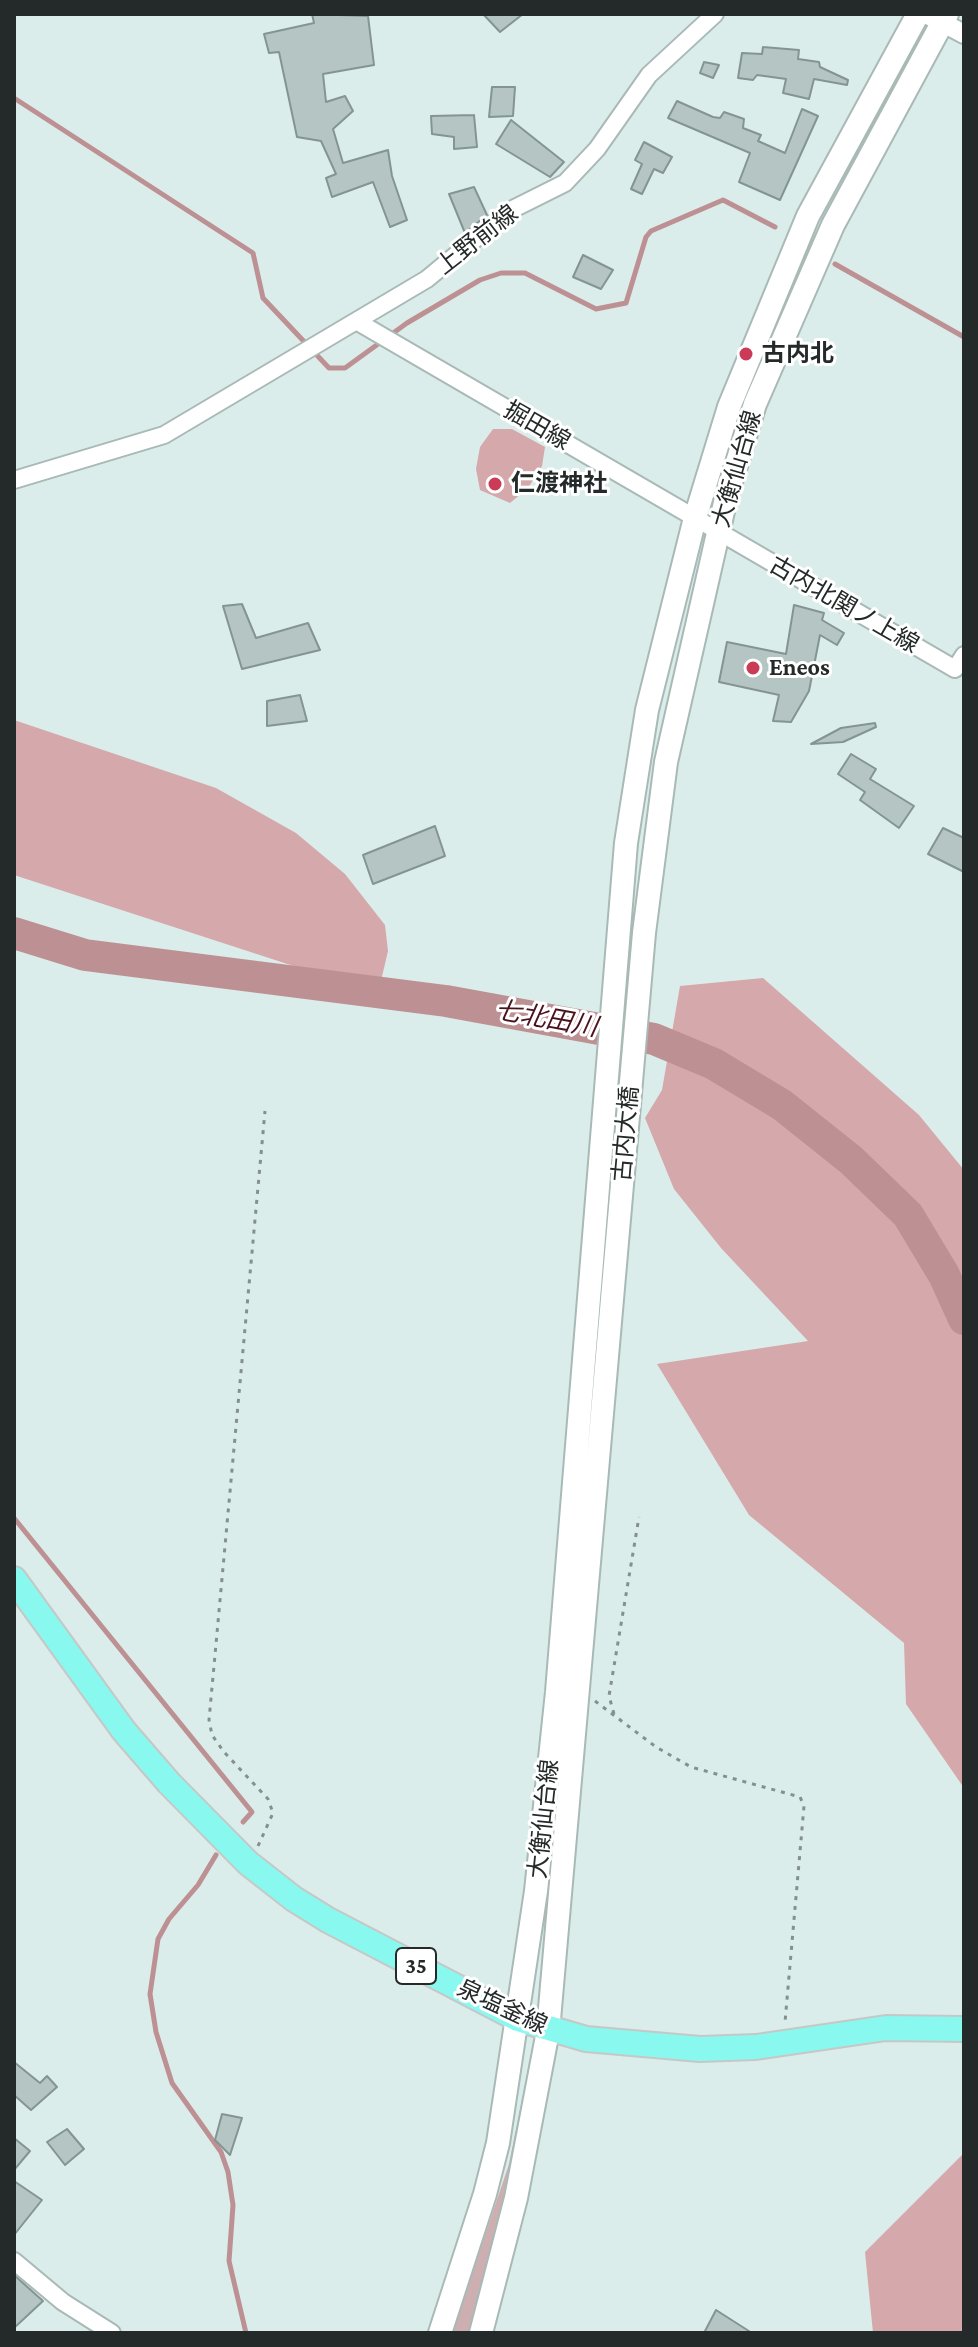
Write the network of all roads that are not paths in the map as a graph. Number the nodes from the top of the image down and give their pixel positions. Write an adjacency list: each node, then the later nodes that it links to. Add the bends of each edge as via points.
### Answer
1 (715, 14): 5 (street, 上野前線, via 649,75 597,149 565,183 509,211 427,279)
2 (918, 14): 7 (main road, 大衡仙台線, via 845,143 790,258 729,407)
3 (939, 17): 4 (street); 8 (main road, 大衡仙台線, via 808,280 755,404)
4 (964, 34)
5 (358, 322): 6 (street, 上野前線, via 164,435); 7 (street, 掘田線)
6 (14, 480)
7 (695, 518): 8 (street, 掘田線); 10 (main road, 大衡仙台線, via 647,710)
8 (719, 532): 9 (street, 古内北関ノ上線, via 955,669); 11 (main road, 大衡仙台線, via 666,762)
9 (964, 655)
10 (618, 930): 11 (main road); 12 (main road, 大衡仙台線)
11 (644, 933): 13 (main road, 大衡仙台線)
12 (616, 958): 14 (main road, 古内大橋)
13 (642, 961): 15 (main road, 古内大橋)
14 (588, 1294): 17 (main road, 大衡仙台線, via 557,1692)
15 (611, 1308): 19 (main road, 大衡仙台線)
16 (14, 1579): 17 (main road, 泉塩釜線 / 35, via 124,1731 248,1863 328,1920)
17 (518, 2019): 19 (main road, 泉塩釜線 / 35); 22 (main road, 大衡仙台線, via 485,2194)
18 (964, 2029): 19 (main road, 泉塩釜線 / 35, via 886,2028 734,2050 586,2039)
19 (548, 2031): 23 (main road, 大衡仙台線, via 516,2198)
20 (14, 2261): 21 (street, via 63,2302)
21 (112, 2333)
22 (440, 2333)
23 (481, 2333)

